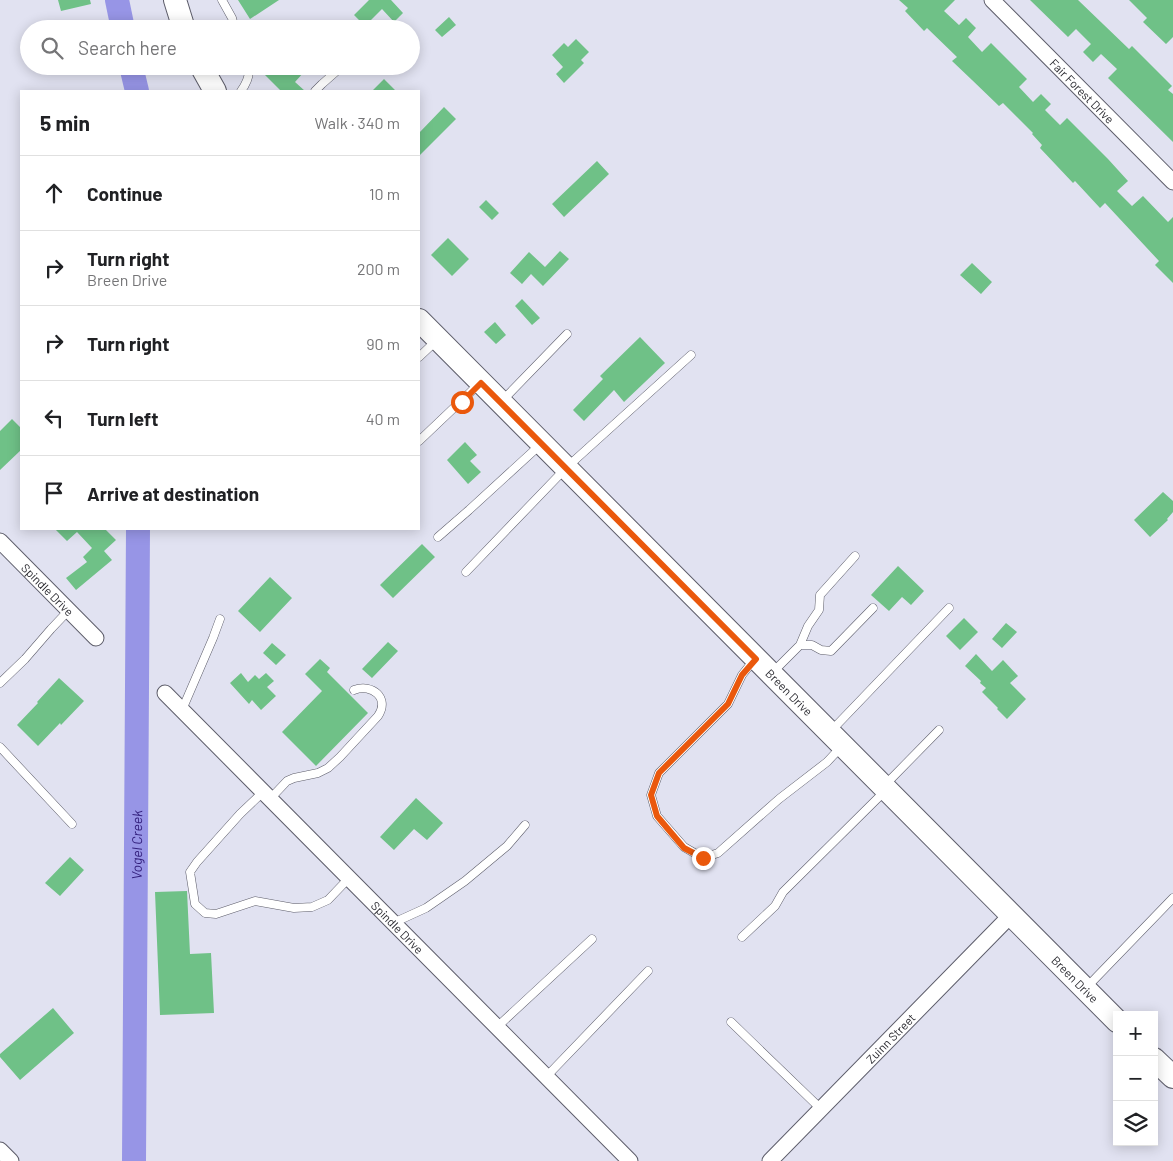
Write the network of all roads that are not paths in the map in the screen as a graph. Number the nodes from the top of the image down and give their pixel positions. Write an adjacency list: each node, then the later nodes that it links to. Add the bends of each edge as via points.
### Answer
1 (175, 0): 4 (street)
2 (222, 0): 5 (lane)
3 (992, 0): 12 (street, Fair Forest Drive)
4 (181, 20)
5 (233, 20)
6 (206, 75): 9 (street)
7 (248, 75): 10 (lane)
8 (332, 75): 11 (lane)
9 (214, 90)
10 (242, 90)
11 (317, 90)
12 (1173, 182)
13 (420, 321): 15 (street, Breen Drive)
14 (567, 334): 19 (lane)
15 (438, 339): 17 (lane); 18 (street, Breen Drive)
16 (691, 355): 22 (lane)
17 (420, 356)
18 (481, 383): 19 (street, Breen Drive); 20 (lane)
19 (500, 402): 21 (street, Breen Drive)
20 (420, 440)
21 (541, 443): 22 (street, Breen Drive); 23 (lane)
22 (566, 468): 26 (lane); 33 (street, Breen Drive)
23 (438, 537)
24 (2, 546): 29 (street, Spindle Drive)
25 (855, 556): 32 (lane, via 820,595 819,610)
26 (466, 572)
27 (873, 608): 32 (lane, via 831,651)
28 (949, 608): 39 (lane)
29 (69, 610): 31 (street, Spindle Drive); 34 (lane)
30 (220, 619): 37 (lane)
31 (96, 638)
32 (800, 645): 33 (lane)
33 (763, 666): 39 (street, Breen Drive); 39 (lane, via 742,675 728,704 659,773 651,795 657,816 684,848 703,858 718,853 779,799 828,762)
34 (0, 683)
35 (354, 690): 42 (lane, via 373,690 382,700 384,710 328,768 287,781)
36 (165, 693): 37 (street, Spindle Drive)
37 (182, 710): 42 (street, Spindle Drive)
38 (939, 730): 41 (lane)
39 (836, 739): 41 (street, Breen Drive)
40 (0, 747): 43 (lane)
41 (885, 788): 47 (street, Breen Drive); 49 (lane)
42 (266, 795): 45 (street, Spindle Drive); 45 (lane, via 240,814 196,862 190,872 195,904 205,913 216,914 255,901 294,908 312,907 328,900)
43 (72, 824)
44 (525, 825): 48 (lane, via 507,846 465,881 426,908)
45 (349, 878): 48 (street, Spindle Drive)
46 (1173, 898): 52 (lane)
47 (1011, 915): 52 (street, Breen Drive); 59 (street, Zuinn Street)
48 (393, 923): 55 (street, Spindle Drive)
49 (742, 937)
50 (592, 939): 55 (lane)
51 (648, 972): 57 (lane)
52 (1085, 989): 53 (street, Breen Drive)
53 (1113, 1017)
54 (731, 1022): 59 (lane)
55 (498, 1027): 57 (street, Spindle Drive)
56 (1158, 1062): 58 (street)
57 (546, 1077): 62 (street, Spindle Drive)
58 (1173, 1077)
59 (821, 1109): 63 (street, Zuinn Street)
60 (0, 1150): 61 (street)
61 (11, 1161)
62 (630, 1161)
63 (770, 1161)

